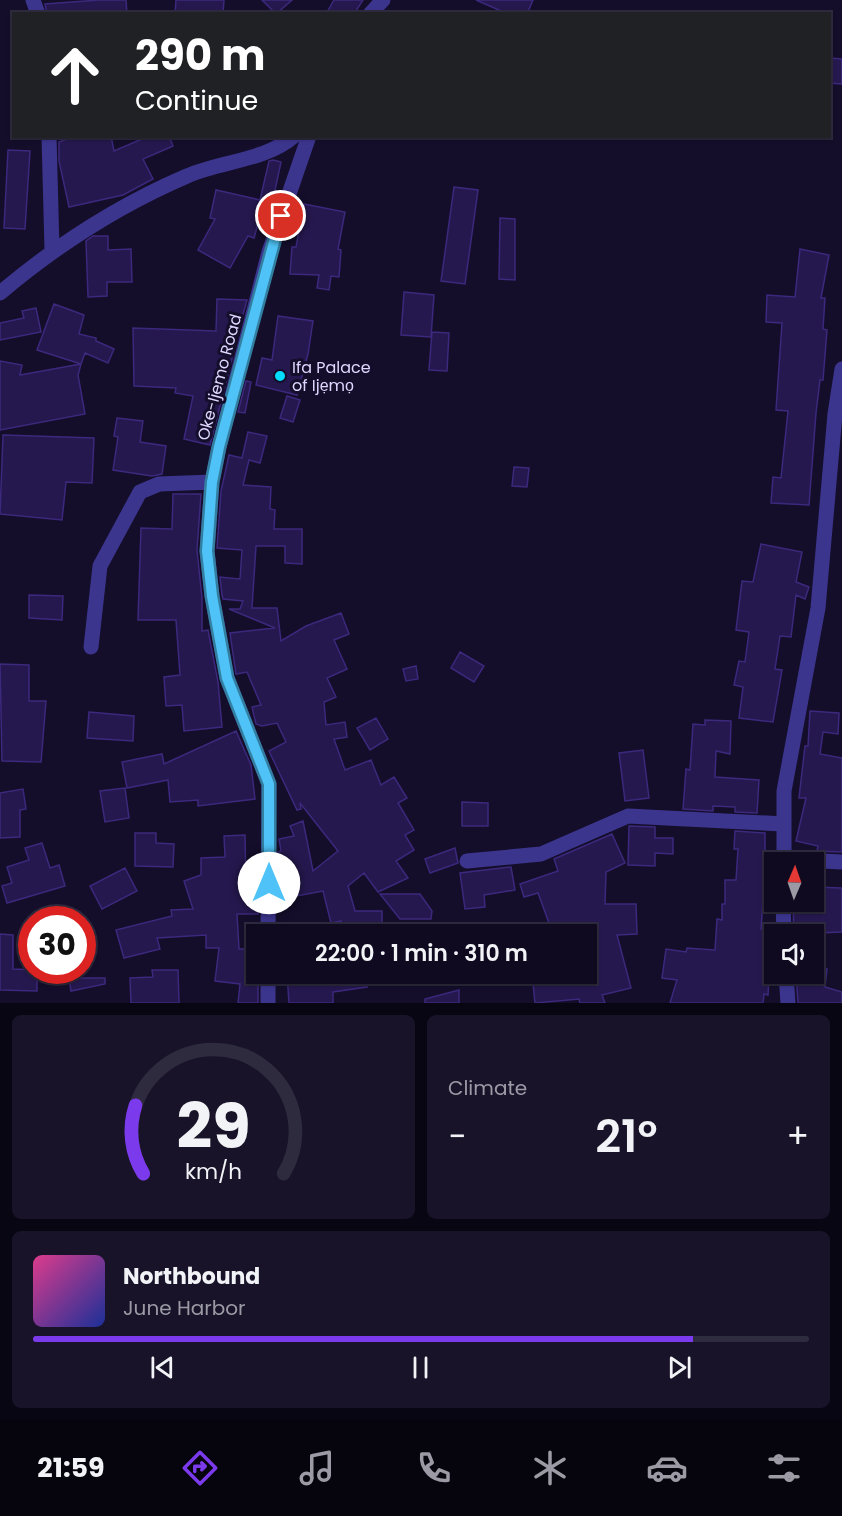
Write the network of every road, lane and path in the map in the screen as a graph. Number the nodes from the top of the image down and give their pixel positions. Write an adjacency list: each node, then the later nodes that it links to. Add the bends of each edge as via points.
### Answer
1 (383, 0): 2 (street)
2 (372, 12)
3 (49, 138): 6 (street)
4 (291, 138): 6 (street, via 270,151 188,175 81,230)
5 (308, 138): 9 (street, Oke-Ijemo Road, via 269,252)
6 (52, 250): 7 (street)
7 (0, 293)
8 (842, 369): 11 (street, via 818,608 789,758)
9 (212, 482): 10 (street, via 159,483 140,492 100,566); 16 (street, Oke-Ijemo Road, via 207,551 227,678 269,784)
10 (91, 647)
11 (784, 824): 12 (street); 13 (street, via 628,816 541,854)
12 (784, 852)
13 (467, 861)
14 (824, 862): 15 (street)
15 (842, 862)
16 (268, 924)
17 (268, 984): 19 (street)
18 (787, 984): 20 (street)
19 (268, 1003)
20 (788, 1003)

